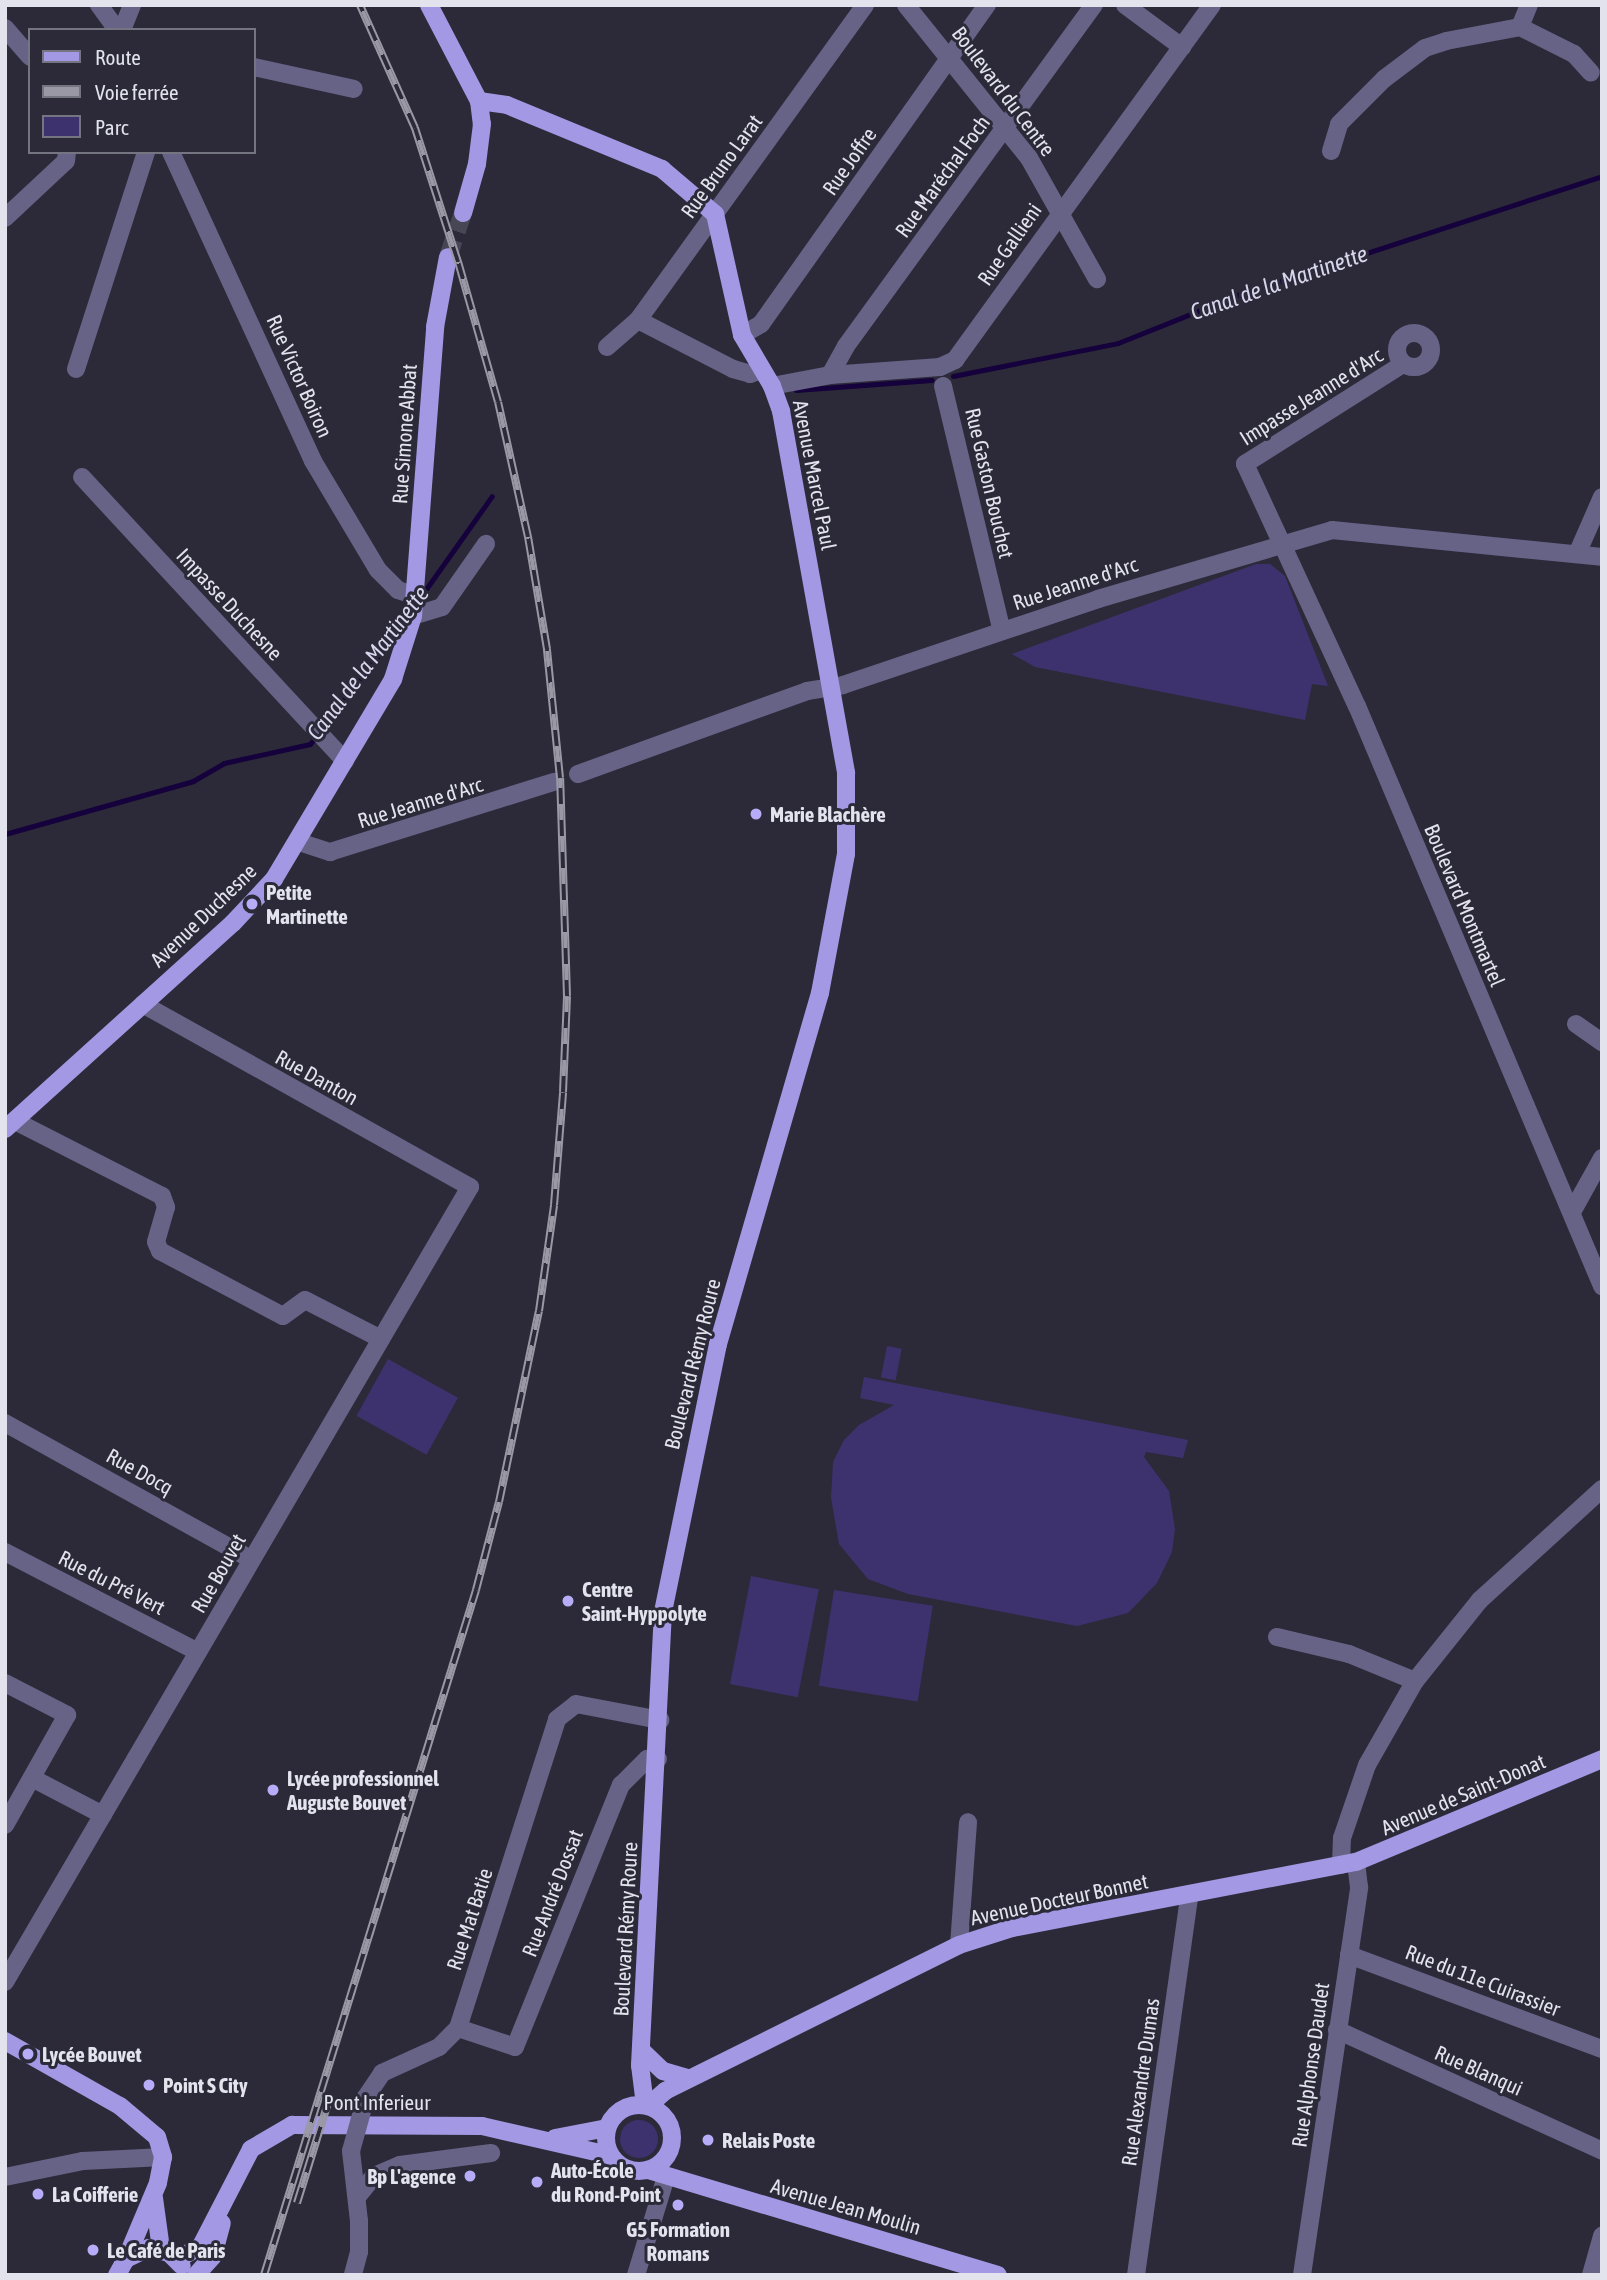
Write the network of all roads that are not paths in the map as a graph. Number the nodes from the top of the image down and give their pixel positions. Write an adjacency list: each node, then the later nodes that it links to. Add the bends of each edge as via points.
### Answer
1 (99, 5): 13 (street)
2 (132, 5): 14 (street)
3 (429, 5): 21 (main road)
4 (865, 5): 29 (street, Rue Bruno Larat)
5 (906, 5): 17 (street, Boulevard du Centre)
6 (987, 5): 17 (street, Rue Joffre)
7 (1094, 5): 22 (street, Rue Maréchal Foch)
8 (1125, 5): 15 (street)
9 (1212, 5): 15 (street, Rue Gallieni)
10 (1529, 5): 11 (street)
11 (1520, 27): 19 (street, via 1574,54); 23 (street, via 1425,48 1384,79 1339,124)
12 (5, 28): 16 (street)
13 (118, 28)
14 (121, 28)
15 (1182, 47): 27 (street, Rue Gallieni)
16 (28, 55)
17 (950, 56): 22 (street, Boulevard du Centre); 34 (street, Rue Joffre, via 761,324)
18 (256, 67): 20 (street)
19 (1591, 73)
20 (354, 89)
21 (479, 101): 28 (main road, via 482,124 477,164); 29 (main road, via 507,105 662,169)
22 (1006, 125): 27 (street, Boulevard du Centre); 39 (street, Rue Maréchal Foch, via 846,346)
23 (1331, 151)
24 (67, 154): 30 (street, via 66,161)
25 (145, 154): 37 (street)
26 (172, 154): 48 (street, Rue Victor Boiron, via 313,461 378,570 398,590)
27 (1060, 209): 32 (street, Boulevard du Centre); 39 (street, Rue Gallieni, via 956,360 940,367)
28 (463, 214)
29 (715, 214): 33 (street, Rue Bruno Larat); 34 (main road, Avenue Marcel Paul)
30 (5, 218)
31 (448, 257): 48 (main road, Rue Simone Abbat, via 435,327)
32 (1097, 279)
33 (638, 320): 35 (street, Rue Bruno Larat); 38 (street, via 733,369 750,374)
34 (742, 335): 38 (main road, Avenue Marcel Paul)
35 (607, 347)
36 (1403, 364): 44 (street, Impasse Jeanne d'Arc, via 1245,464)
37 (76, 369)
38 (761, 370): 40 (main road, Avenue Marcel Paul)
39 (830, 375): 40 (street, Rue Gallieni)
40 (772, 386): 51 (main road, Avenue Marcel Paul)
41 (943, 386): 50 (street, Rue Gaston Bouchet)
42 (82, 477): 52 (street, Impasse Duchesne)
43 (1602, 497): 46 (street)
44 (1284, 542): 46 (street, Rue Jeanne d'Arc, via 1332,530); 50 (street, Rue Jeanne d'Arc); 62 (street, Boulevard Montmartel)
45 (486, 544): 49 (street, via 442,607)
46 (1577, 554): 47 (street, Rue Jeanne d'Arc)
47 (1602, 557)
48 (415, 596): 49 (main road, Rue Simone Abbat)
49 (413, 615): 52 (main road, Avenue Duchesne, via 393,679)
50 (1002, 631): 51 (street, Rue Jeanne d'Arc)
51 (831, 686): 53 (street, Rue Jeanne d'Arc); 73 (main road, Boulevard Rémy Roure, via 849,809 838,906 820,993 718,1345 678,1521 663,1611)
52 (345, 761): 55 (main road, Avenue Duchesne)
53 (578, 774)
54 (554, 782): 55 (street, Rue Jeanne d'Arc, via 330,852)
55 (299, 842): 56 (main road, Avenue Duchesne, via 252,904)
56 (143, 1004): 59 (main road, Avenue Duchesne); 61 (street, Rue Danton)
57 (1576, 1024): 58 (street)
58 (1602, 1042)
59 (10, 1125): 64 (street, via 162,1196 166,1207 156,1242 160,1251 283,1316 305,1300)
60 (1602, 1158): 62 (street)
61 (470, 1187): 64 (street, Rue Bouvet)
62 (1572, 1212): 63 (street, Boulevard Montmartel)
63 (1602, 1286)
64 (381, 1339): 68 (street, Rue Bouvet)
65 (5, 1423): 68 (street, Rue Docq)
66 (1602, 1489): 71 (street, Rue Alphonse Daudet, via 1480,1600)
67 (5, 1552): 70 (street, Rue du Pré Vert)
68 (252, 1560): 70 (street, Rue Bouvet)
69 (1277, 1637): 71 (street, via 1349,1654)
70 (198, 1652): 77 (street, Rue Bouvet)
71 (1415, 1681): 80 (street, Rue Alphonse Daudet, via 1367,1765 1344,1831)
72 (5, 1684): 76 (street, via 67,1715)
73 (660, 1720): 74 (main road, Boulevard Rémy Roure); 85 (street, Rue Mat Batie, via 576,1704 556,1719)
74 (658, 1759): 85 (street, Rue André Dossat, via 647,1759 621,1785 515,2047); 89 (main road, Boulevard Rémy Roure)
75 (1602, 1759): 80 (main road, Avenue de Saint-Donat)
76 (32, 1778): 77 (street); 79 (street)
77 (103, 1815): 84 (street, Rue Bouvet)
78 (968, 1822): 82 (street)
79 (5, 1825)
80 (1349, 1863): 81 (main road, Avenue Docteur Bonnet); 83 (street, Rue Alphonse Daudet, via 1359,1887)
81 (1189, 1895): 82 (main road, Avenue Docteur Bonnet, via 1012,1928); 114 (street, Rue Alexandre Dumas)
82 (959, 1945): 90 (main road, Avenue Docteur Bonnet)
83 (1349, 1955): 86 (street, Rue Alphonse Daudet); 88 (street, Rue du 11e Cuirassier)
84 (5, 1982)
85 (458, 2028): 105 (street, bridge, via 439,2047 382,2073 366,2097 351,2151)
86 (1338, 2030): 96 (street, Rue Blanqui); 115 (street, Rue Alphonse Daudet)
87 (5, 2041): 100 (main road, via 120,2106 157,2137)
88 (1602, 2049)
89 (640, 2058): 90 (main road); 91 (main road, Boulevard Rémy Roure); 92 (main road, Boulevard Rémy Roure)
90 (688, 2078): 91 (main road, Avenue Docteur Bonnet); 93 (main road, via 675,2095)
91 (647, 2105): 92 (main road); 93 (main road)
92 (620, 2110): 94 (main road)
93 (668, 2123): 99 (main road, via 672,2140)
94 (607, 2128): 95 (main road, Pont Inferieur); 98 (main road)
95 (549, 2139): 98 (main road, Pont Inferieur); 104 (main road, Pont Inferieur, via 482,2126 292,2125 251,2149)
96 (1602, 2151)
97 (491, 2153): 105 (street, via 400,2165 374,2176)
98 (610, 2155): 101 (main road, via 626,2169)
99 (667, 2156): 101 (main road); 103 (main road)
100 (163, 2157): 102 (street, via 83,2161); 106 (main road)
101 (648, 2170): 103 (main road, Avenue Jean Moulin)
102 (5, 2177)
103 (673, 2179): 112 (street); 113 (main road, Avenue Jean Moulin)
104 (232, 2184): 108 (main road, Pont Inferieur, via 201,2246); 110 (main road, Pont Inferieur, via 213,2256)
105 (357, 2197): 111 (street, via 359,2252)
106 (154, 2198): 108 (main road); 109 (main road)
107 (1602, 2236): 116 (street)
108 (174, 2261): 109 (main road, via 149,2248)
109 (121, 2267)
110 (196, 2275)
111 (353, 2275)
112 (636, 2275)
113 (998, 2275)
114 (1136, 2275)
115 (1302, 2275)
116 (1591, 2275)

